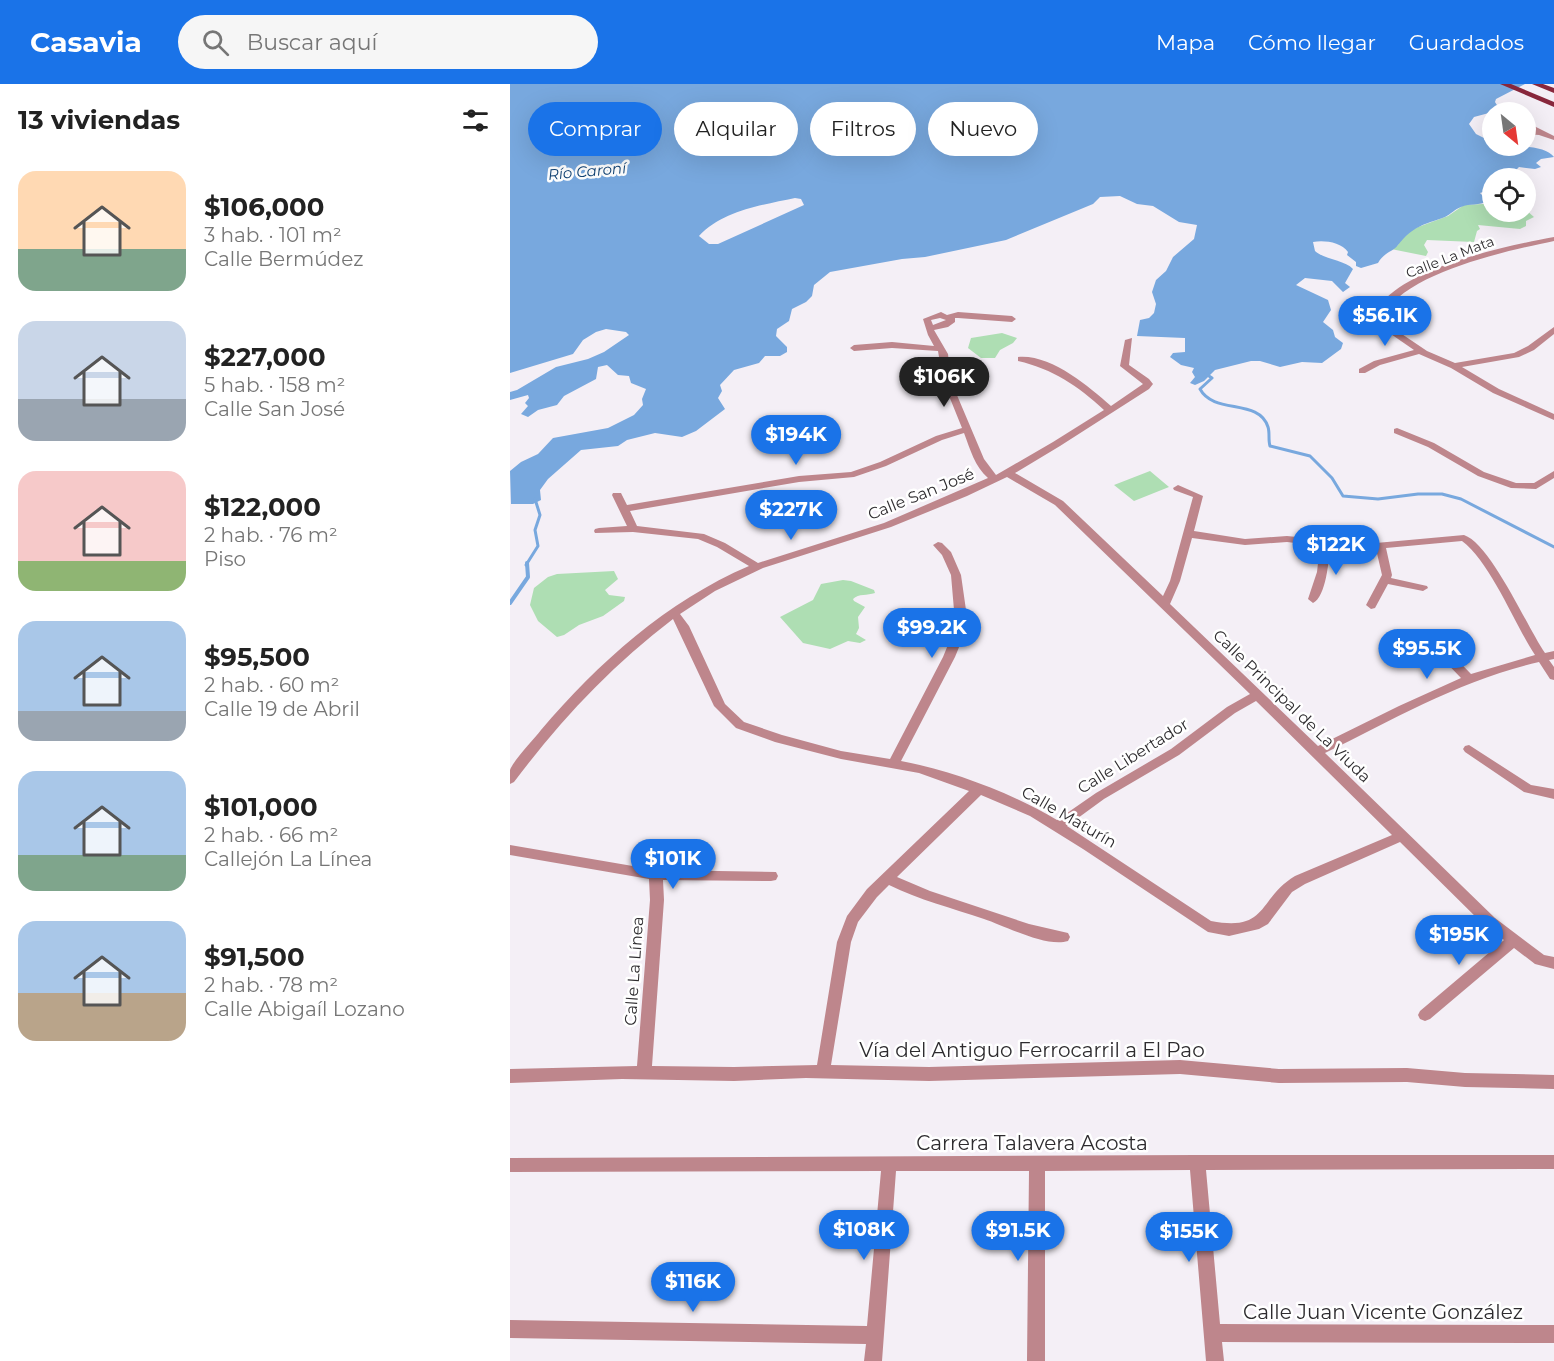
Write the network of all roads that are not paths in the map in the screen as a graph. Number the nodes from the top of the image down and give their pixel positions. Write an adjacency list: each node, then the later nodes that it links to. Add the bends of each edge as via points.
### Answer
1 (1504, 84): 4 (main road)
2 (1536, 84): 3 (main road)
3 (1554, 92)
4 (1553, 104)
5 (1536, 130): 7 (street)
6 (1536, 133): 7 (street)
7 (1540, 133): 8 (street)
8 (1554, 138)
9 (1554, 239): 17 (street, Calle La Mata, via 1478,258 1408,287 1388,302 1376,320 1379,325)
10 (924, 308): 12 (street)
11 (1012, 319): 12 (street, via 958,315)
12 (929, 321): 16 (street)
13 (1554, 330): 19 (street, via 1516,355)
14 (1129, 340): 21 (street, Calle San José, via 1124,366 1148,384)
15 (854, 348): 16 (street, via 891,345)
16 (942, 349): 23 (street, via 947,381)
17 (1420, 351): 19 (street); 20 (street)
18 (1021, 359): 21 (street, via 1071,377)
19 (1454, 366): 22 (street)
20 (1362, 371)
21 (1110, 410): 25 (street, Calle San José)
22 (1554, 417)
23 (968, 429): 27 (street, via 982,466); 30 (street, via 934,438 854,474 798,479)
24 (1397, 431): 26 (street, via 1431,445 1470,469 1515,486 1536,486)
25 (1008, 473): 27 (street, Calle San José); 42 (street, Calle Principal de La Viuda, via 1066,509)
26 (1554, 474)
27 (996, 479): 38 (street, Calle San José, via 880,528)
28 (1178, 488): 34 (street, via 1198,496)
29 (617, 495): 30 (street)
30 (625, 511): 31 (street); 33 (street, via 642,526)
31 (633, 529): 32 (street); 33 (street)
32 (599, 531)
33 (661, 532): 38 (street, via 705,538)
34 (1189, 534): 35 (street, via 1245,542 1287,539); 42 (street)
35 (1325, 543): 37 (street); 41 (street, via 1322,572)
36 (938, 545): 53 (street, via 947,554 956,575 958,635)
37 (1380, 546): 39 (street, via 1388,569); 47 (street, via 1468,540)
38 (758, 567): 44 (street, Calle San José, via 701,595)
39 (1386, 580): 40 (street); 43 (street)
40 (1423, 588)
41 (1313, 599)
42 (1164, 605): 50 (street, Calle Principal de La Viuda)
43 (1371, 605)
44 (675, 614): 53 (street, Calle Maturín, via 720,706 740,725 840,755); 54 (street, Calle San José, via 594,681)
45 (1393, 640): 49 (street, via 1439,648)
46 (1554, 651): 47 (street)
47 (1548, 657): 48 (street); 49 (street)
48 (1554, 676)
49 (1468, 678): 52 (street)
50 (1258, 695): 52 (street, Calle Principal de La Viuda); 57 (street, Calle Libertador)
51 (1469, 749): 56 (street, via 1528,789)
52 (1317, 752): 58 (street, Calle Principal de La Viuda)
53 (894, 763): 55 (street, Calle Maturín, via 948,776)
54 (510, 779)
55 (979, 789): 57 (street, Calle Maturín, via 1021,806); 62 (street)
56 (1554, 794)
57 (1056, 827): 58 (street, Calle Maturín, via 1208,926 1229,930 1244,929 1263,920 1287,888 1300,880)
58 (1402, 836): 64 (street, Calle Principal de La Viuda)
59 (510, 850): 60 (street)
60 (656, 875): 61 (street); 68 (street, Calle La Línea)
61 (771, 876)
62 (887, 878): 63 (street, via 915,892 1034,933); 67 (street, via 858,910 848,930)
63 (1063, 937)
64 (1514, 941): 65 (street, Calle Principal de La Viuda, via 1540,960); 66 (street)
65 (1554, 963)
66 (1425, 1015)
67 (823, 1071): 68 (street, Vía del Antiguo Ferrocarril a El Pao); 70 (street, Vía del Antiguo Ferrocarril a El Pao, via 929,1074 1180,1067 1279,1076 1407,1075)
68 (644, 1073): 69 (street, Vía del Antiguo Ferrocarril a El Pao)
69 (510, 1076)
70 (1554, 1082)
71 (1197, 1162): 72 (street, Carrera Talavera Acosta); 73 (street, Carrera Talavera Acosta); 77 (street)
72 (1554, 1162)
73 (1037, 1164): 75 (street, Carrera Talavera Acosta); 81 (street)
74 (510, 1165): 75 (street, Carrera Talavera Acosta)
75 (889, 1165): 79 (street)
76 (510, 1329): 79 (street)
77 (1212, 1333): 78 (street, Calle Juan Vicente González); 82 (street)
78 (1554, 1334)
79 (876, 1335): 80 (street)
80 (873, 1361)
81 (1036, 1361)
82 (1215, 1361)

